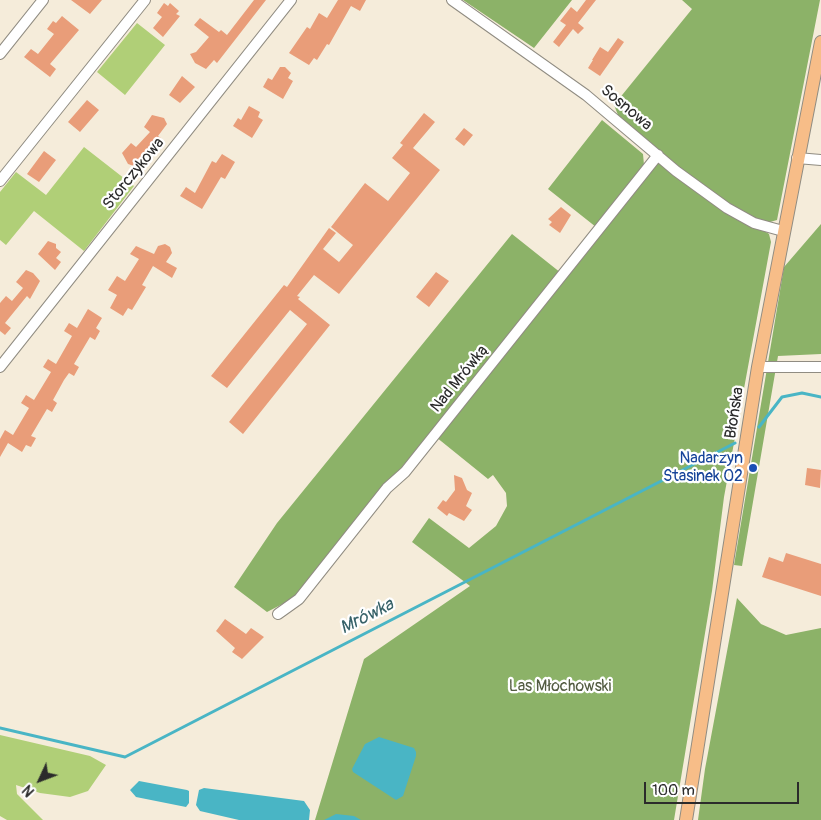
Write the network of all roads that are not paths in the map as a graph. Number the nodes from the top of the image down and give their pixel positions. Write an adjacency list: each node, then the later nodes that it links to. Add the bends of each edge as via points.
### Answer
1 (43, 0): 6 (street)
2 (145, 0): 10 (street)
3 (292, 0): 12 (street, Storczykowa)
4 (452, 0): 7 (street, Sosnowa, via 586,95)
5 (821, 42): 8 (main road, Błońska)
6 (0, 54)
7 (658, 155): 11 (street, Sosnowa, via 740,216); 15 (street, Nad Mrówką, via 405,472 387,488 299,599)
8 (797, 158): 9 (street); 11 (main road, Błońska)
9 (821, 160)
10 (0, 181)
11 (783, 231): 14 (main road, Błońska)
12 (0, 367)
13 (821, 367): 14 (street)
14 (758, 368): 16 (main road, Błońska)
15 (278, 614)
16 (686, 820)

